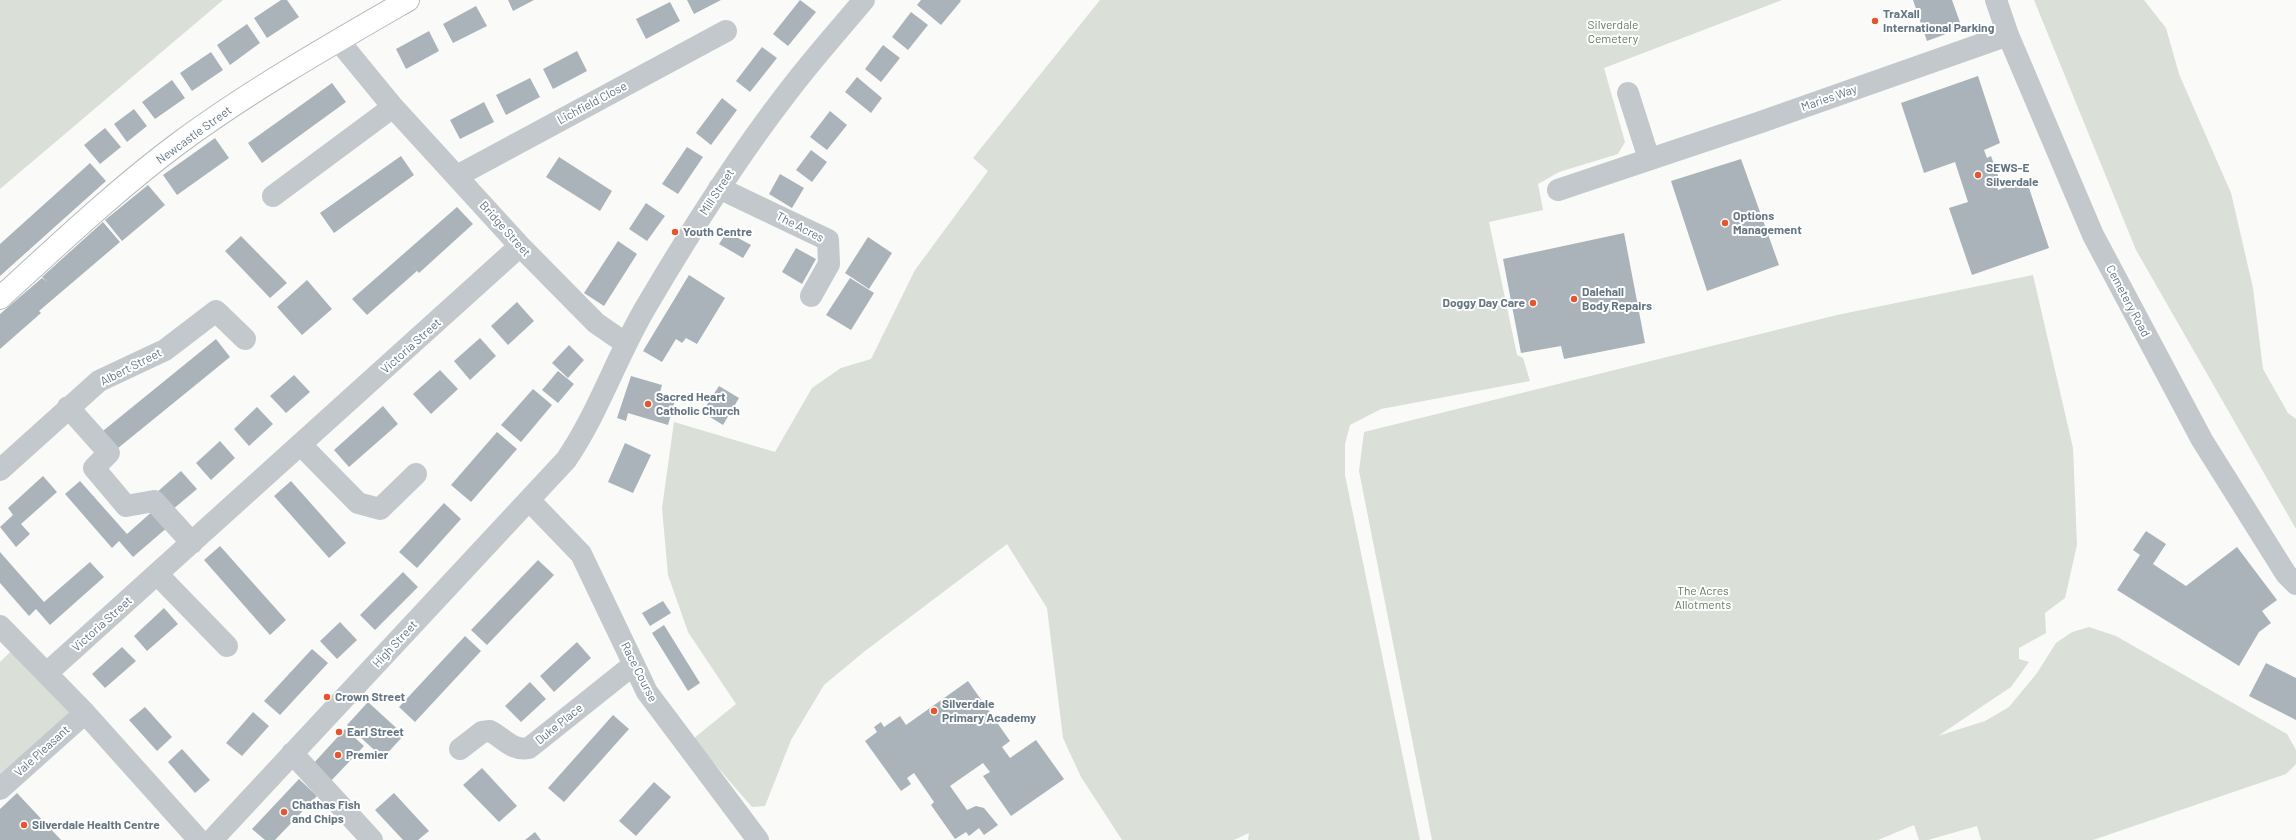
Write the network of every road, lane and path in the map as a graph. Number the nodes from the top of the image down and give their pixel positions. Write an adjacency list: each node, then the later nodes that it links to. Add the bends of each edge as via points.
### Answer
1 (408, 0): 6 (main road, Newcastle Street)
2 (864, 0): 11 (street, Mill Street, via 787,93)
3 (1996, 0): 5 (street, Cemetery Road)
4 (726, 31): 10 (street, Lichfield Close)
5 (2008, 35): 9 (street, Maries Way); 27 (street, Cemetery Road, via 2093,235 2202,440 2286,574)
6 (338, 40): 8 (street, Bridge Street); 16 (main road, Newcastle Street, via 255,90 178,144 79,226)
7 (1628, 93): 9 (street)
8 (393, 107): 10 (street, Bridge Street); 13 (street)
9 (1649, 159): 12 (street, Maries Way)
10 (457, 176): 14 (street, Bridge Street)
11 (719, 188): 15 (street, The Acres, via 828,240 829,264); 18 (street, Mill Street)
12 (1558, 190)
13 (273, 196)
14 (520, 246): 18 (street, Bridge Street, via 596,323); 20 (street, Victoria Street)
15 (811, 296)
16 (0, 298)
17 (245, 340): 19 (street, Albert Street, via 216,311 165,350 99,381)
18 (625, 343): 21 (street, Mill Street)
19 (68, 407): 22 (street, Albert Street); 25 (street, via 109,453 94,468 126,506 154,501)
20 (301, 445): 23 (street, via 358,503 380,509); 25 (street, Victoria Street)
21 (576, 445): 24 (street, High Street, via 566,460)
22 (0, 470)
23 (416, 474)
24 (528, 500): 30 (street, Race Course, via 581,554); 34 (street, High Street)
25 (192, 543): 26 (street, Victoria Street)
26 (158, 575): 29 (street); 31 (street, Victoria Street)
27 (2296, 584)
28 (0, 626): 31 (street)
29 (227, 646)
30 (633, 664): 33 (street, Duke Place, via 528,748 519,750 490,731 482,732); 39 (street, Race Course, via 663,716)
31 (47, 673): 32 (street)
32 (85, 713): 35 (street, Vale Pleasant); 36 (street)
33 (460, 749)
34 (292, 753): 37 (street, High Street); 38 (street)
35 (0, 789)
36 (199, 840)
37 (212, 840)
38 (372, 840)
39 (758, 840)

